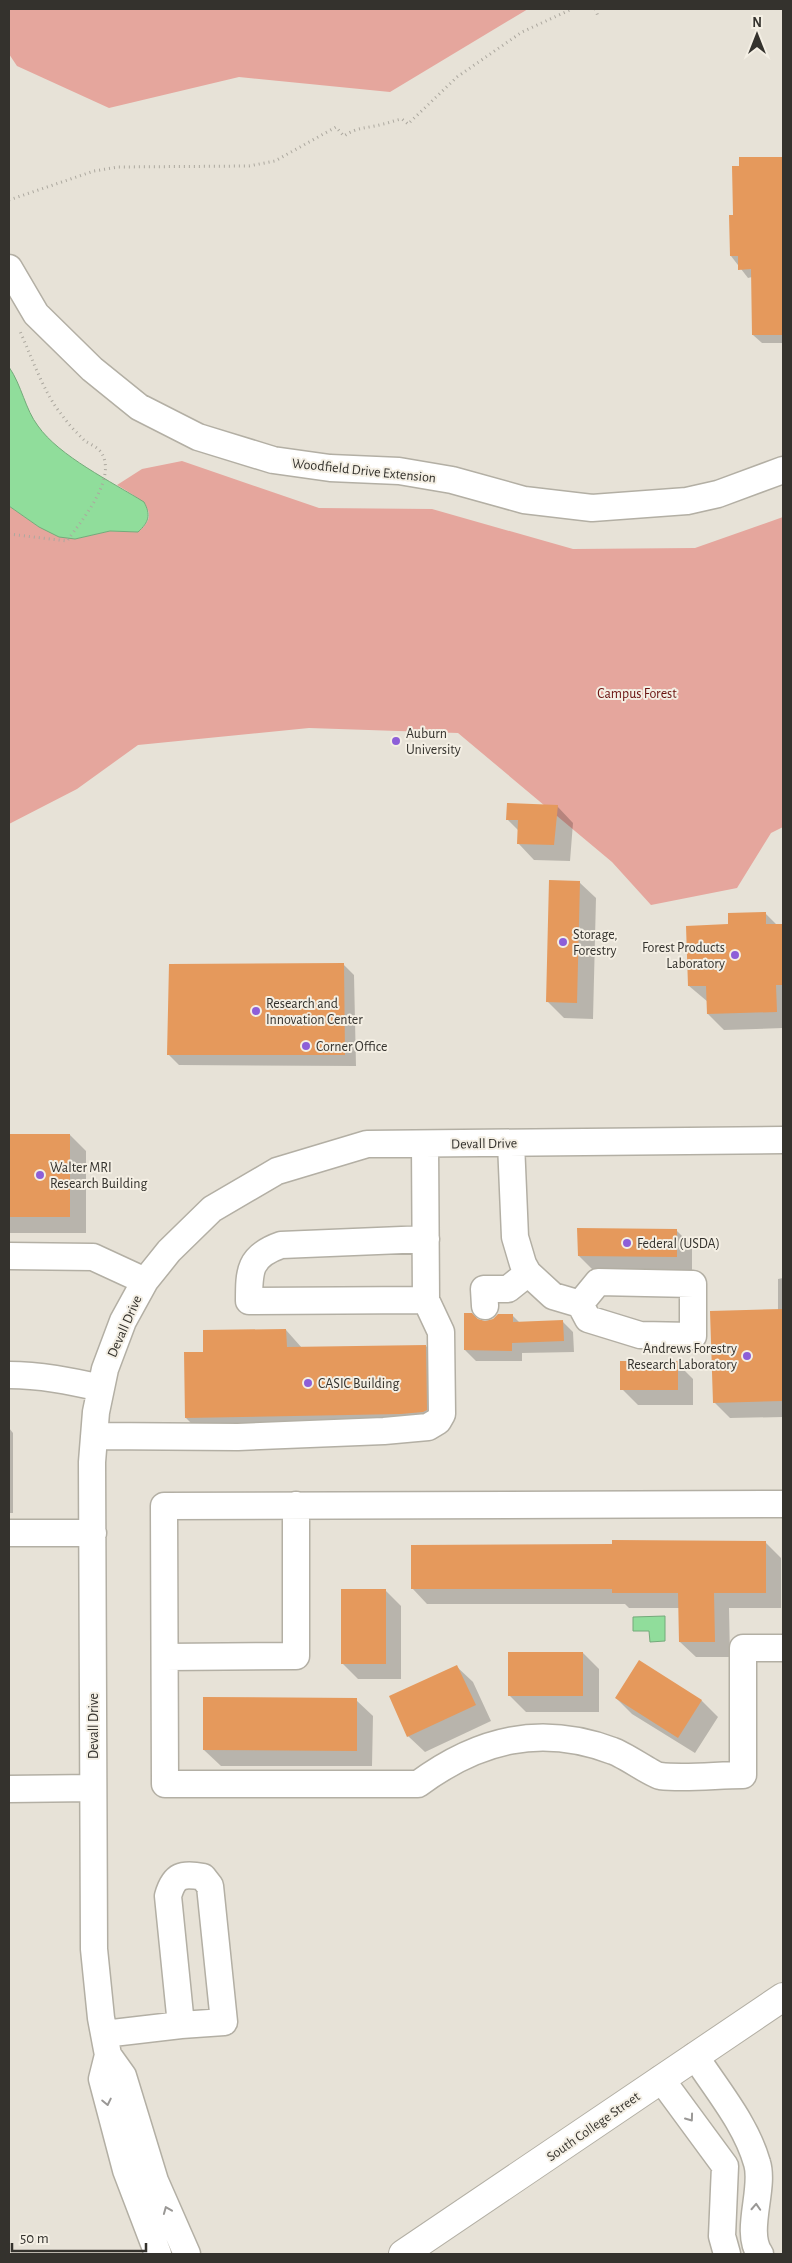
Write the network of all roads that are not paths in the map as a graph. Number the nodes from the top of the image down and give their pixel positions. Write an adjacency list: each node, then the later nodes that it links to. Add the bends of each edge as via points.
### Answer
1 (9, 268): 2 (street, Woodfield Drive Extension, via 36,314 92,369 139,407 198,437 273,460 330,468 399,471 452,480 524,500 592,508 687,501 718,494)
2 (783, 470)
3 (783, 1140): 4 (street, Devall Drive)
4 (511, 1143): 5 (street, Devall Drive); 8 (street, via 515,1237)
5 (425, 1144): 6 (street); 9 (street, Devall Drive, via 367,1144 277,1171 212,1209 169,1251)
6 (426, 1239): 10 (street); 10 (street, via 281,1245 266,1250 254,1262 249,1278 249,1301)
7 (9, 1256): 9 (street, via 94,1257)
8 (528, 1273): 11 (street, via 554,1296); 12 (street, via 508,1289 484,1289)
9 (145, 1281): 14 (street, Devall Drive, via 122,1323)
10 (426, 1300): 15 (street, via 441,1332 442,1414 428,1427 238,1437)
11 (580, 1304)
12 (485, 1306)
13 (9, 1375): 14 (street, via 66,1380)
14 (101, 1388): 15 (street, Devall Drive)
15 (94, 1436): 19 (street, Devall Drive)
16 (783, 1504): 17 (street)
17 (296, 1505): 21 (street, via 296,1656); 21 (street, via 164,1506)
18 (9, 1533): 19 (street)
19 (93, 1533): 22 (street, Devall Drive)
20 (783, 1648): 21 (street, via 743,1648 743,1775 658,1776 629,1758 591,1743 561,1738 526,1738 495,1743 464,1754 418,1784 165,1784)
21 (165, 1657)
22 (93, 1788): 23 (street); 26 (street, Devall Drive, via 94,1949)
23 (9, 1789)
24 (783, 1997): 27 (main road, South College Street)
25 (182, 2025): 25 (street, via 168,1896 177,1878 191,1874 203,1876 210,1886 224,2022); 26 (street)
26 (106, 2044): 31 (street, one-way to 31, via 102,2079 109,2110 126,2170); 32 (street, one-way to 26, via 155,2181 123,2076)
27 (695, 2056): 28 (main road, South College Street); 30 (street, via 749,2138)
28 (661, 2079): 29 (street, one-way to 29); 33 (main road, South College Street)
29 (725, 2166): 30 (street); 34 (street, via 722,2236)
30 (758, 2166): 35 (street, one-way to 30, via 756,2250 754,2234)
31 (158, 2254)
32 (187, 2254)
33 (403, 2254)
34 (727, 2254)
35 (760, 2254)

